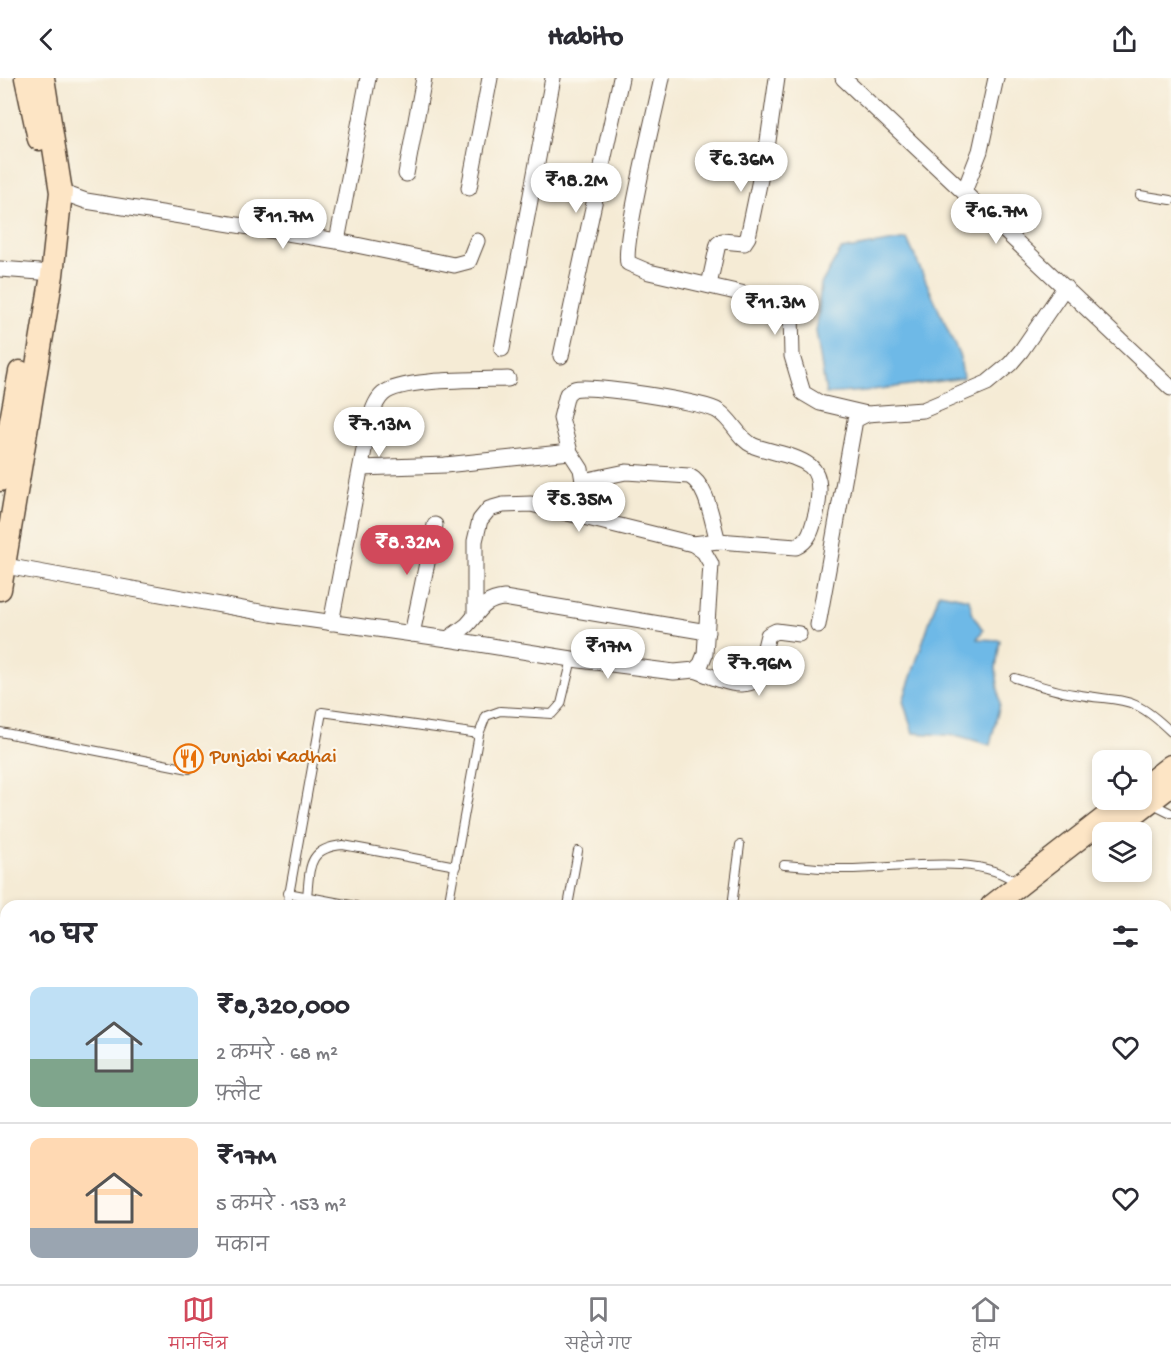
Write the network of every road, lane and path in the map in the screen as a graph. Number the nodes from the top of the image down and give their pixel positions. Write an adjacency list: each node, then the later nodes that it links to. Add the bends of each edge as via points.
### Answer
1 (26, 78): 21 (street, via 50,203)
2 (43, 78): 14 (street)
3 (368, 78): 18 (street)
4 (424, 78): 12 (street)
5 (490, 78): 13 (street)
6 (554, 78): 24 (street)
7 (621, 78): 25 (street)
8 (662, 78): 22 (street, via 626,257 633,266 649,272)
9 (777, 78): 22 (street, via 748,237 744,243 718,244)
10 (843, 78): 15 (street)
11 (996, 78): 15 (street, via 980,151)
12 (406, 174)
13 (469, 188)
14 (61, 192): 18 (street, via 86,201 170,216); 37 (street, via 51,275)
15 (964, 192): 23 (street)
16 (1140, 195): 17 (lane)
17 (1171, 200)
18 (338, 241): 19 (street, via 454,265 469,261)
19 (477, 241)
20 (0, 270): 21 (street)
21 (39, 272): 31 (street)
22 (709, 285): 28 (street, via 766,297 787,308 793,324 792,356 803,393 820,403)
23 (1065, 287): 27 (street); 28 (street, via 1021,351 987,383 922,410)
24 (502, 349)
25 (561, 356)
26 (508, 379): 30 (street, via 401,385 384,393 370,418)
27 (1171, 388)
28 (867, 414): 41 (street, via 855,420 853,426)
29 (570, 452): 30 (street, via 445,465); 32 (street); 35 (street, via 561,418 567,394 575,389 597,389 702,405 728,419 753,446 810,466 817,476 819,497 806,542 796,547)
30 (361, 468): 40 (street)
31 (0, 480)
32 (583, 481): 33 (street); 35 (street, via 626,472 689,476 703,492)
33 (581, 517): 36 (street); 39 (street, via 531,504 489,509 480,520 475,541)
34 (435, 525): 43 (street)
35 (718, 541): 36 (street)
36 (693, 544): 42 (street, via 711,564)
37 (2, 566): 38 (street); 40 (street)
38 (0, 589)
39 (475, 613): 42 (street, via 493,599 504,598); 45 (street, via 464,628)
40 (331, 623): 43 (street)
41 (818, 625)
42 (707, 632): 47 (street, via 705,654)
43 (411, 634): 45 (street)
44 (799, 634): 47 (street, via 776,631 768,635 757,679 752,683 736,683)
45 (448, 639): 46 (street)
46 (572, 659): 47 (street, via 674,672); 51 (lane, via 561,704 552,714 500,711 486,716)
47 (695, 670)
48 (1015, 678): 50 (lane, via 1071,694 1128,700 1148,711)
49 (0, 732): 53 (lane)
50 (1171, 732)
51 (479, 734): 66 (lane); 67 (lane, via 322,712)
52 (1171, 766): 54 (street)
53 (189, 769)
54 (1152, 785)
55 (1171, 785): 56 (street)
56 (1152, 792)
57 (1152, 803): 60 (lane)
58 (1124, 810): 68 (street)
59 (1129, 810): 61 (street)
60 (1171, 813)
61 (1119, 822)
62 (740, 845): 74 (lane)
63 (1092, 845): 68 (street)
64 (578, 851): 73 (lane)
65 (784, 865): 68 (lane, via 840,870 976,867 1001,873)
66 (456, 866): 69 (lane, via 334,846 323,849 310,865); 72 (lane)
67 (288, 893): 69 (lane); 70 (lane)
68 (1017, 896)
69 (307, 897): 71 (lane)
70 (287, 900)
71 (323, 900)
72 (449, 900)
73 (569, 900)
74 (733, 900)

